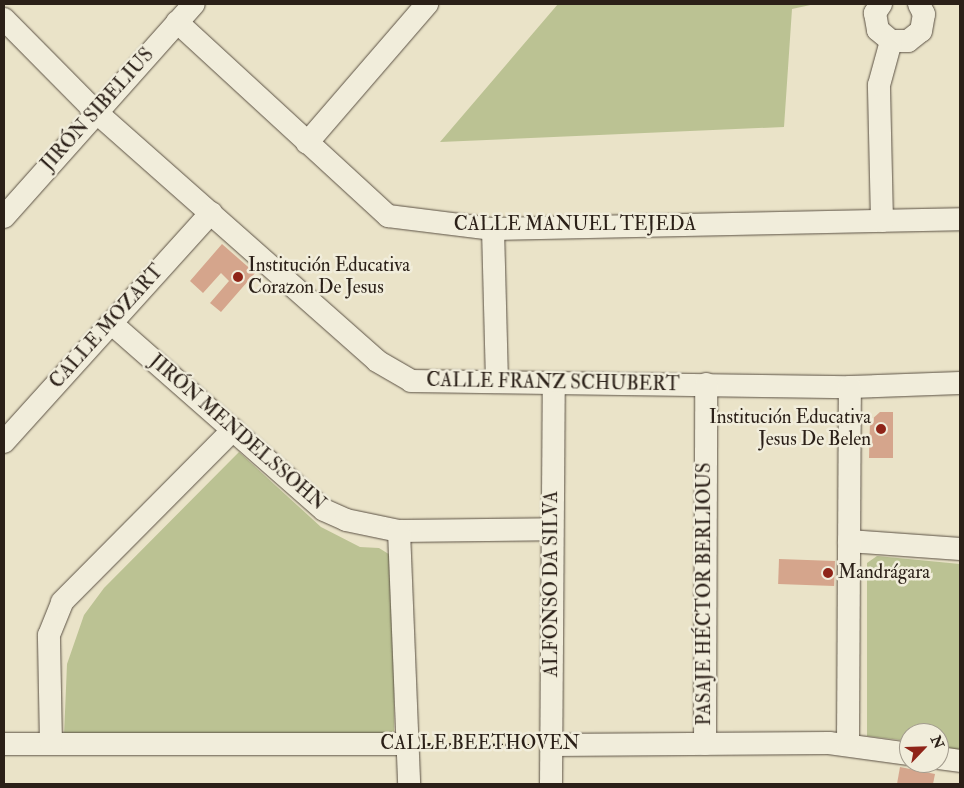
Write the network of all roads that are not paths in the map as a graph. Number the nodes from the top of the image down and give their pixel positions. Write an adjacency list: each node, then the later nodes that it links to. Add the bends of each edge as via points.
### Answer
1 (194, 4): 6 (street, JIRÓN SIBELIUS)
2 (427, 4): 9 (street)
3 (881, 4): 7 (street, via 875,13 878,30)
4 (918, 4): 7 (street, via 924,14 921,30 908,41)
5 (4, 19): 8 (street, CALLE FRANZ SCHUBERT)
6 (177, 22): 8 (street, JIRÓN SIBELIUS); 9 (street, CALLE MANUEL TEJEDA)
7 (891, 41): 13 (street, via 879,85)
8 (96, 112): 10 (street, CALLE FRANZ SCHUBERT); 11 (street, JIRÓN SIBELIUS)
9 (306, 143): 14 (street, CALLE MANUEL TEJEDA, via 388,216)
10 (211, 213): 15 (street, CALLE MOZART); 16 (street, CALLE FRANZ SCHUBERT, via 386,366 411,381)
11 (4, 217)
12 (960, 219): 13 (street, CALLE MANUEL TEJEDA)
13 (882, 221): 14 (street, CALLE MANUEL TEJEDA)
14 (493, 228): 16 (street)
15 (111, 324): 21 (street, JIRÓN MENDELSSOHN); 22 (street, CALLE MOZART)
16 (497, 382): 18 (street, CALLE FRANZ SCHUBERT)
17 (960, 382): 20 (street, CALLE FRANZ SCHUBERT)
18 (554, 383): 19 (street, CALLE FRANZ SCHUBERT); 23 (street, ALFONSO DA SILVA)
19 (706, 384): 20 (street, CALLE FRANZ SCHUBERT); 31 (street, PASAJE HÉCTOR BERLIOUS)
20 (850, 387): 25 (street)
21 (233, 430): 24 (street, JIRÓN MENDELSSOHN, via 324,510 346,520); 28 (street, via 62,602 49,635)
22 (4, 442)
23 (552, 529): 24 (street, JIRÓN MENDELSSOHN); 30 (street, ALFONSO DA SILVA)
24 (399, 530): 29 (street)
25 (849, 541): 26 (street); 32 (street)
26 (960, 549)
27 (4, 744): 28 (street, CALLE BEETHOVEN)
28 (50, 744): 29 (street, CALLE BEETHOVEN)
29 (409, 744): 34 (street)
30 (552, 744): 31 (street, CALLE BEETHOVEN); 35 (street, ALFONSO DA SILVA)
31 (705, 744): 32 (street, CALLE BEETHOVEN)
32 (848, 746): 33 (street, CALLE BEETHOVEN)
33 (899, 753)
34 (409, 784)
35 (551, 784)

